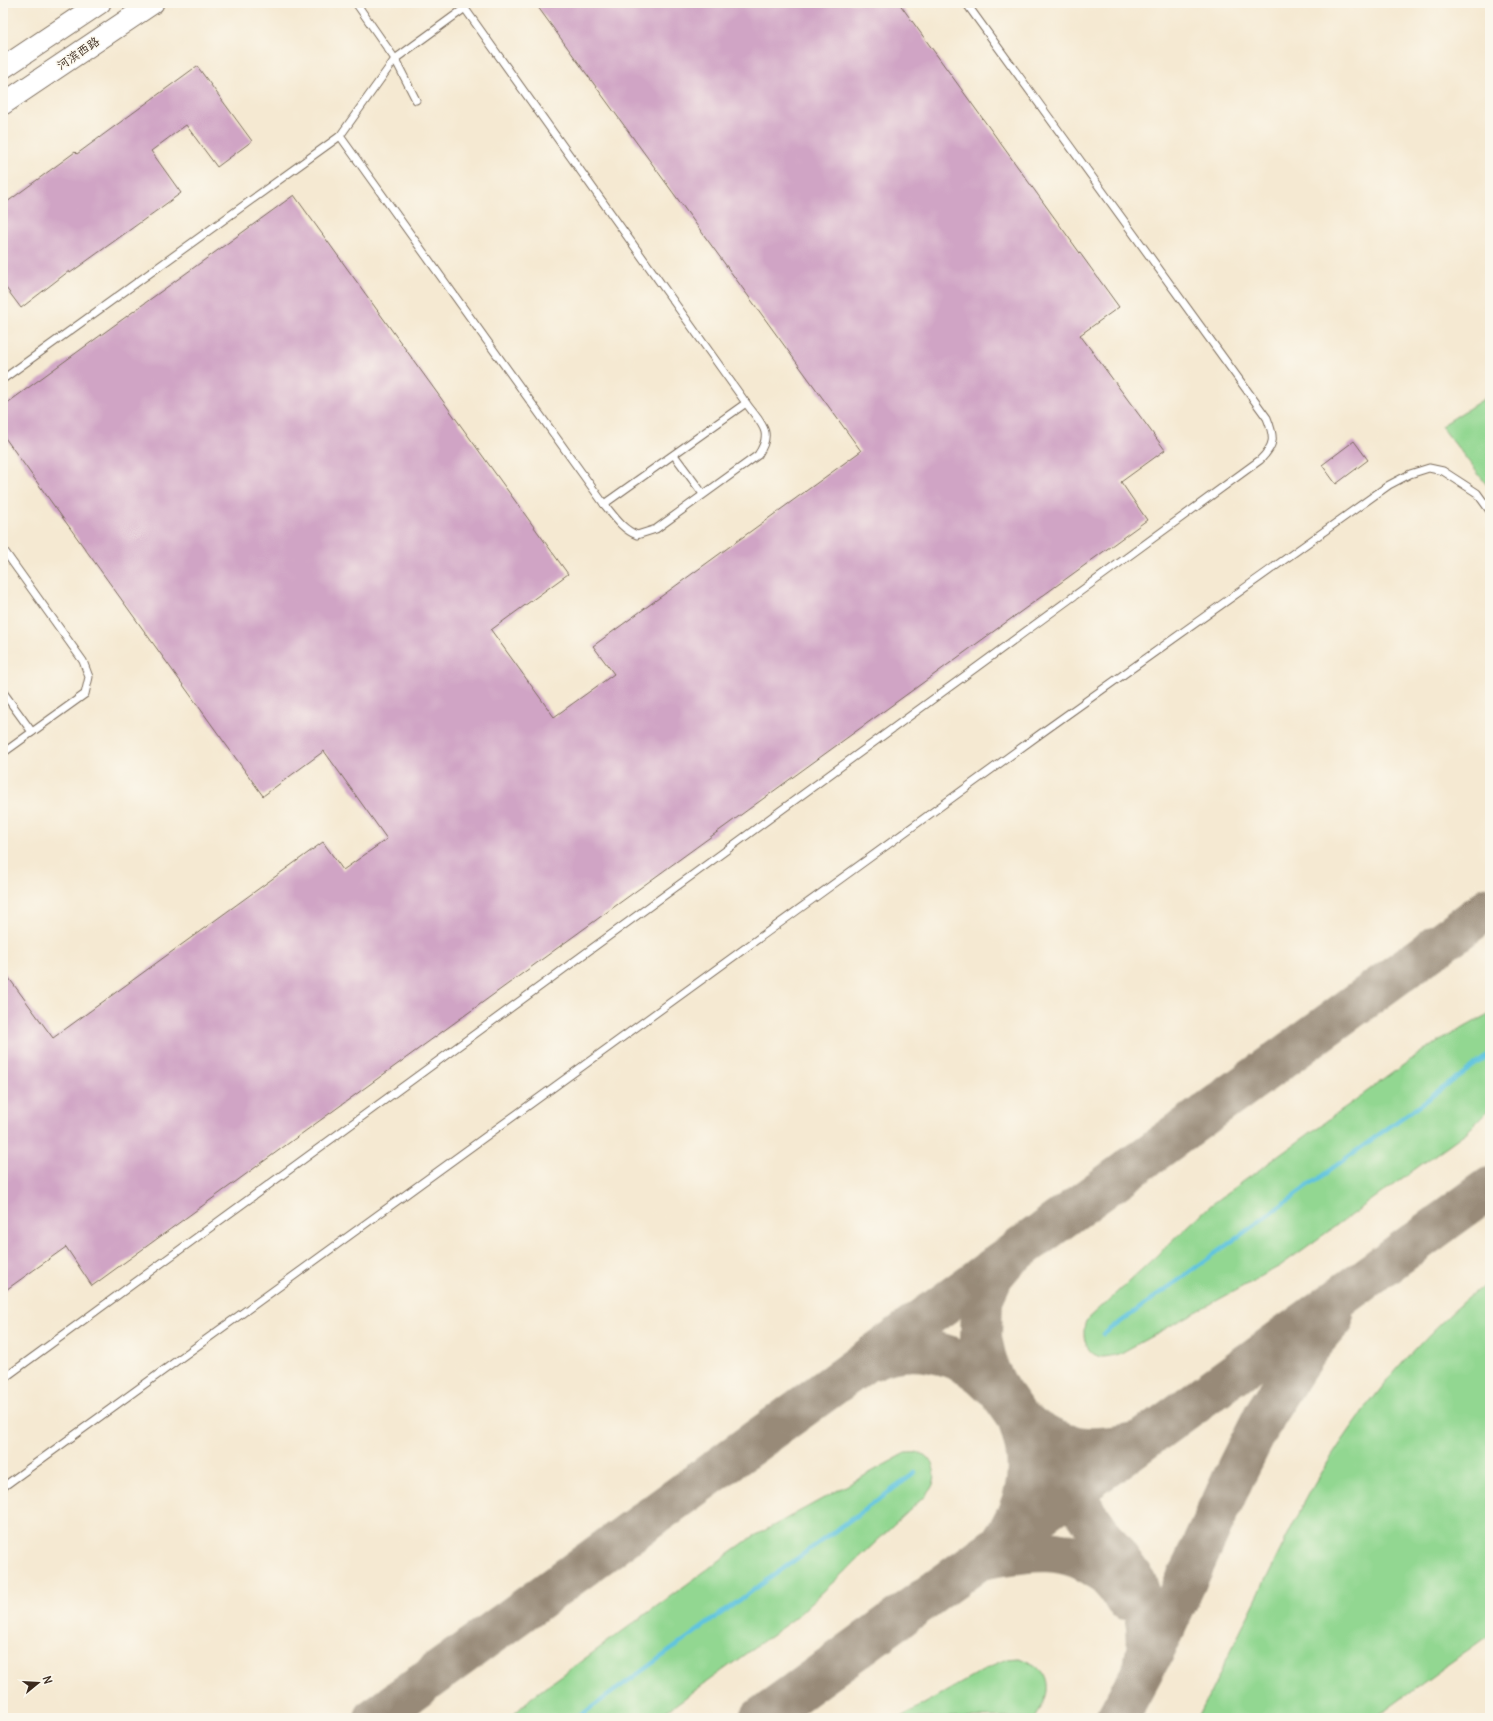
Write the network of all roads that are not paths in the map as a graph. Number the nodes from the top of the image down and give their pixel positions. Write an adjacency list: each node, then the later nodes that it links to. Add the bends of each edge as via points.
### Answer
1 (100, 3): 7 (street)
2 (153, 3): 9 (street, 河滨西路)
3 (356, 3): 6 (lane)
4 (966, 3): 21 (lane, via 1267,418 1273,442 1269,451)
5 (463, 6): 6 (lane); 12 (lane)
6 (395, 59): 8 (lane); 10 (lane)
7 (3, 68)
8 (416, 100)
9 (3, 104)
10 (340, 136): 11 (lane); 15 (lane)
11 (3, 379)
12 (746, 403): 13 (lane); 14 (lane, via 764,428 764,445 758,455)
13 (674, 455): 14 (lane); 15 (lane)
14 (703, 494): 15 (lane, via 656,529 636,535 622,527)
15 (604, 504)
16 (1490, 511): 22 (lane, via 1477,493 1443,471 1429,468 1410,474 1389,486 1047,729)
17 (3, 549): 19 (lane, via 83,661 89,677 85,694)
18 (3, 692): 19 (lane)
19 (32, 732): 20 (lane)
20 (3, 753)
21 (3, 1379)
22 (3, 1487)

